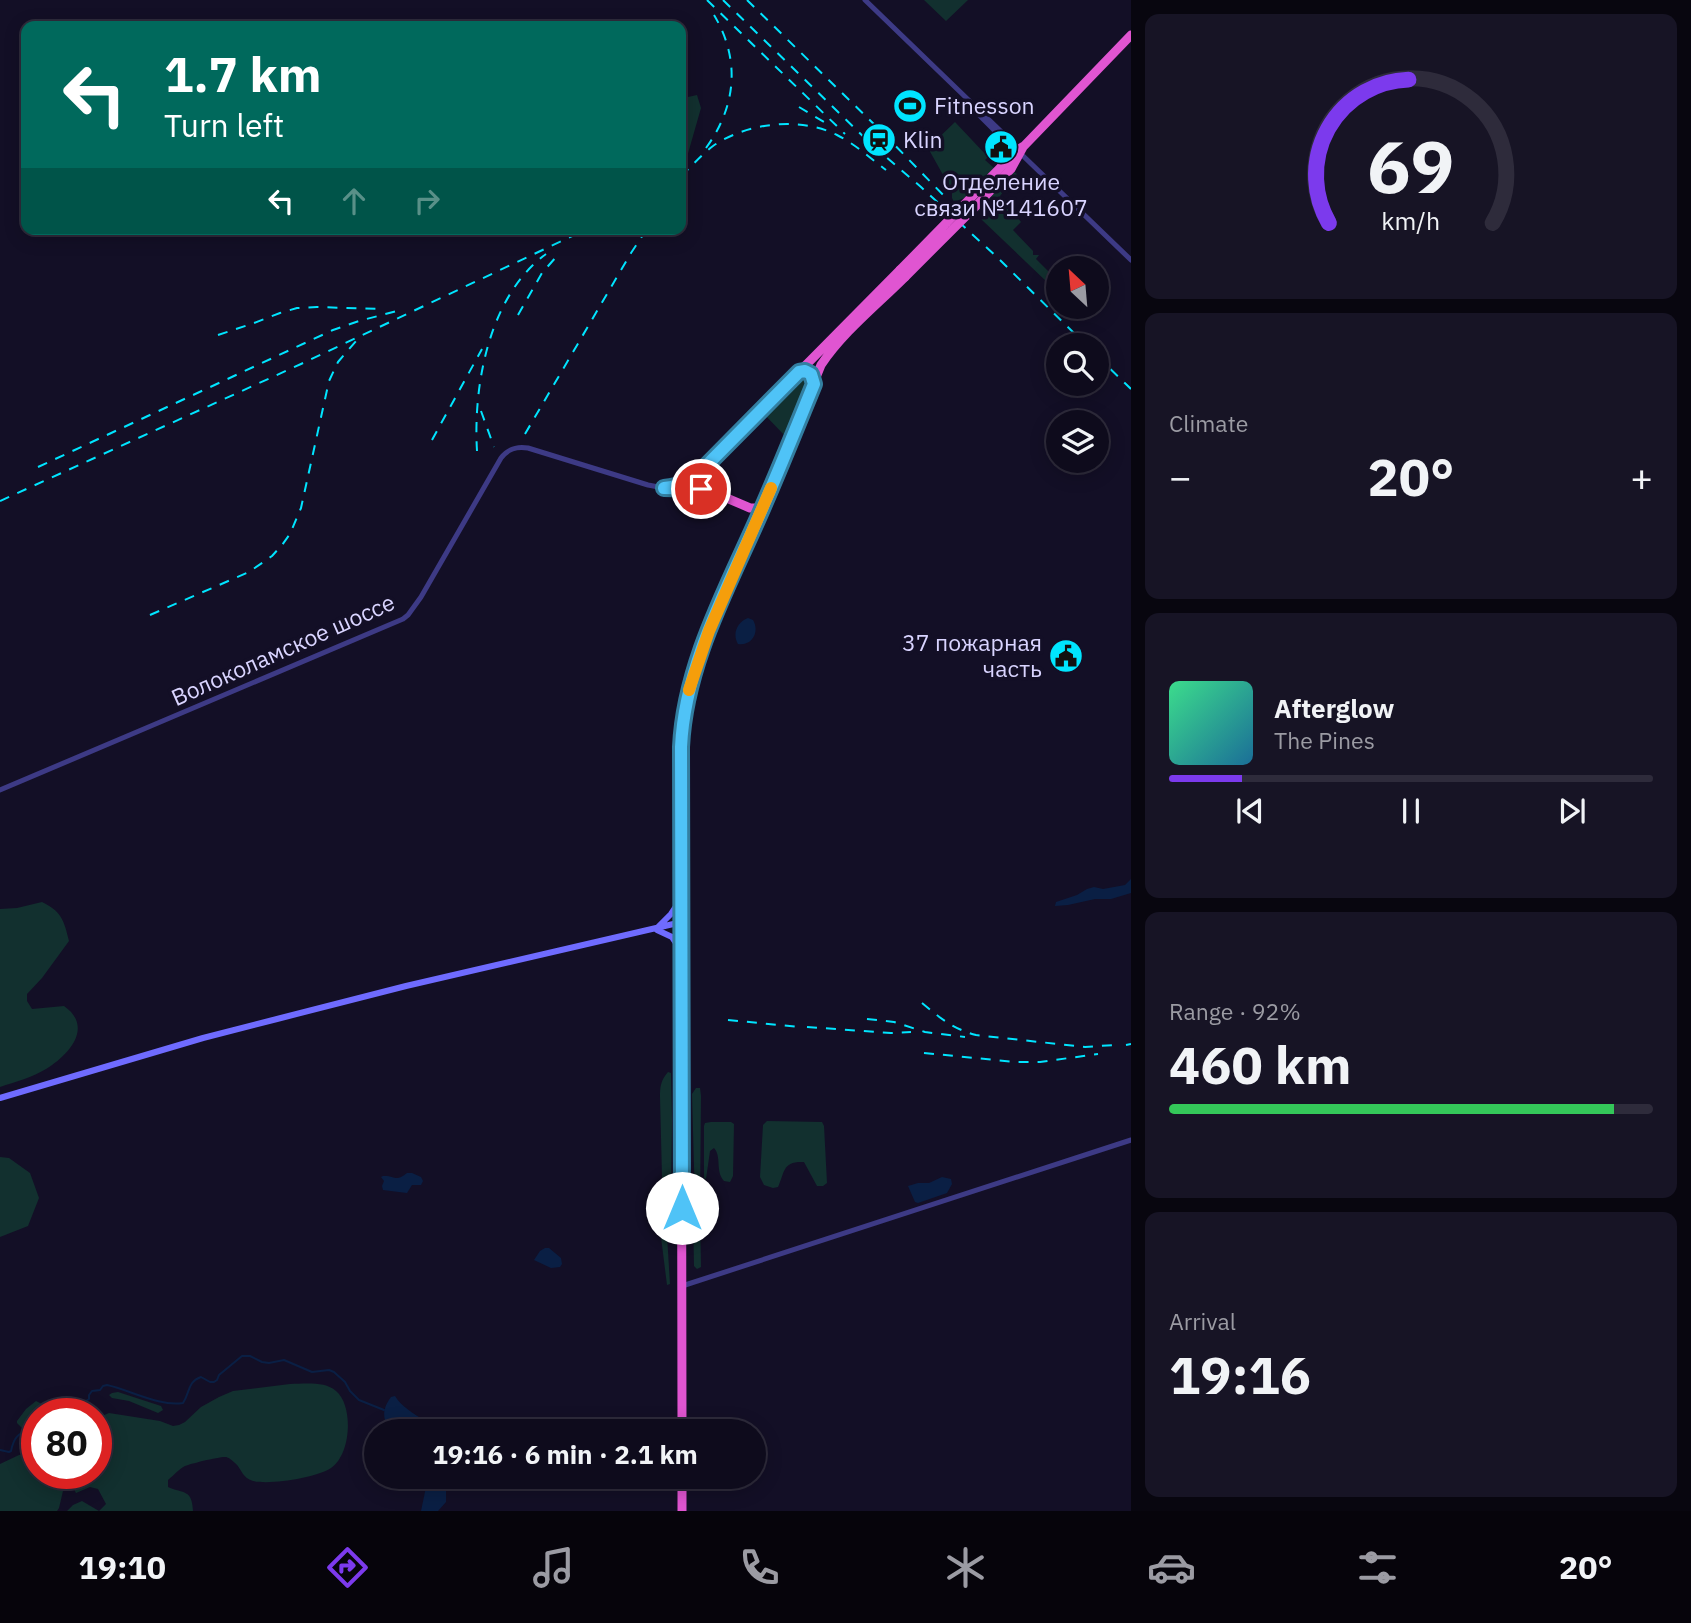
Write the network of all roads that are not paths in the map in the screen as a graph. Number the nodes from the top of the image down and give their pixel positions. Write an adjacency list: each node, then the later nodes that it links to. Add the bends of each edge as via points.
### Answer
1 (863, 0): 3 (street, via 1012,142)
2 (1131, 35): 3 (highway)
3 (1014, 156): 4 (street); 4 (street); 6 (highway, bridge)
4 (1029, 161): 5 (street)
5 (1131, 260)
6 (903, 273): 7 (highway); 8 (highway, via 829,352)
7 (799, 372): 8 (highway, via 808,373); 9 (highway)
8 (814, 384): 12 (highway)
9 (704, 468): 10 (street, via 685,484); 11 (highway, via 700,482)
10 (664, 488): 11 (street, Волоколамское шоссе); 15 (street, Волоколамское шоссе, via 528,448 510,449 421,597 403,619)
11 (710, 491): 13 (highway)
12 (765, 503): 13 (highway); 14 (highway)
13 (750, 508): 14 (highway)
14 (757, 521): 16 (highway, via 709,631 684,710)
15 (0, 790)
16 (682, 895): 17 (highway); 18 (main road)
17 (682, 922): 18 (main road); 19 (highway)
18 (655, 929): 19 (main road, via 672,937); 20 (main road, via 277,1019)
19 (682, 952): 22 (highway)
20 (0, 1098)
21 (1131, 1140): 22 (street)
22 (682, 1286): 23 (highway)
23 (682, 1419)
24 (682, 1489): 25 (highway)
25 (682, 1511)

